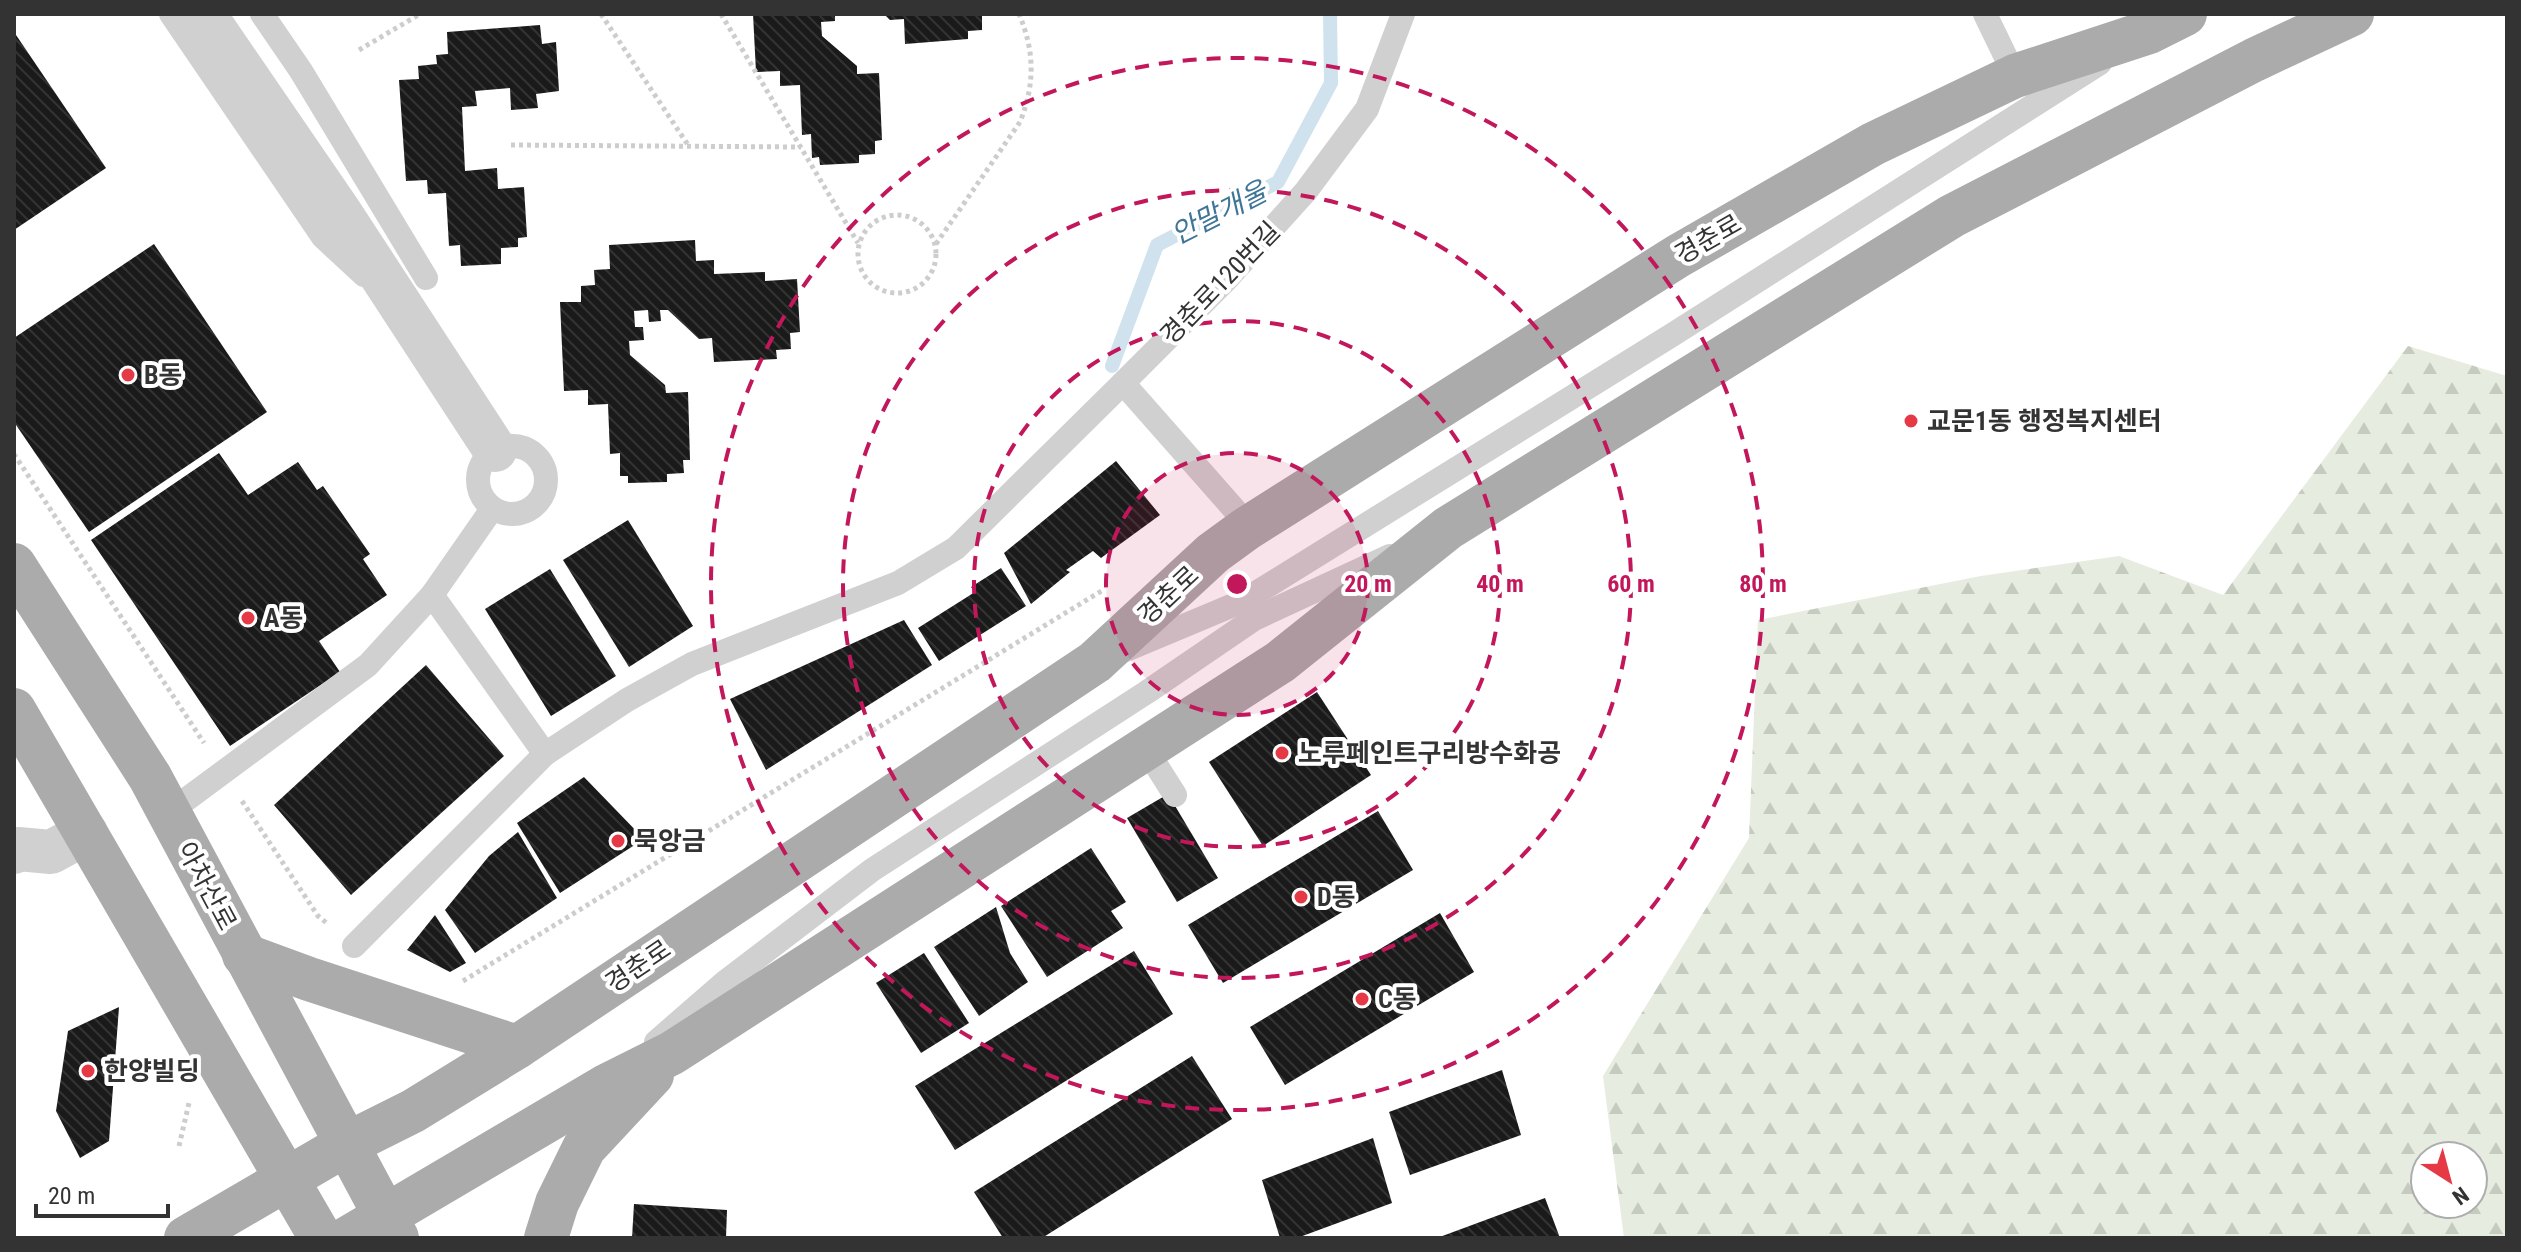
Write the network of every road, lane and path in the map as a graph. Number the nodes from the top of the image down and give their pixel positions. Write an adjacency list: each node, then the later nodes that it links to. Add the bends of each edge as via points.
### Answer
1 (171, 14): 20 (lane, via 323,237)
2 (204, 14): 20 (street)
3 (262, 14): 19 (lane)
4 (420, 14): 12 (path)
5 (601, 14): 15 (path)
6 (721, 14): 16 (path)
7 (1019, 14): 18 (path, via 1032,58 1028,100 1020,122)
8 (1403, 14): 21 (lane, 경춘로120번길, via 1367,109 1315,179 1227,279)
9 (1985, 14): 13 (lane)
10 (2352, 14): 25 (main road, via 1952,216)
11 (2167, 23): 13 (main road, 경춘로); 29 (lane, via 1243,601)
12 (359, 50)
13 (2015, 76): 26 (main road, 경춘로, via 1873,144 1678,256)
14 (511, 145): 15 (path)
15 (689, 146): 16 (path)
16 (801, 147): 17 (path)
17 (858, 243): 18 (path, via 873,222 898,214 922,223); 18 (path, via 860,269 876,288 889,293 915,289 926,281 933,271)
18 (936, 244)
19 (426, 278)
20 (405, 315): 22 (street)
21 (1123, 383): 26 (lane); 32 (lane, 경춘로120번길, via 956,548 932,564 898,583 692,664)
22 (495, 450): 24 (lane, via 478,478); 24 (lane, via 527,449 543,464 546,475 543,497 526,512 503,514)
23 (14, 454): 33 (path)
24 (492, 509): 28 (lane)
25 (1448, 528): 31 (main road, via 1280,662); 42 (lane, via 1254,619 872,870 725,982)
26 (1246, 529): 29 (main road, 경춘로)
27 (14, 565): 35 (main road, 아차산로)
28 (432, 595): 32 (lane); 33 (lane, via 368,665)
29 (1095, 662): 40 (main road, 경춘로)
30 (14, 710): 36 (main road)
31 (1146, 749): 34 (lane); 41 (main road)
32 (545, 754): 38 (lane, 경춘로120번길)
33 (223, 772): 35 (lane); 38 (path, via 318,916)
34 (1175, 795)
35 (168, 813): 39 (main road, 아차산로)
36 (86, 833): 37 (street, via 51,852); 46 (main road)
37 (15, 849)
38 (354, 946)
39 (244, 955): 40 (main road); 44 (main road, 아차산로)
40 (517, 1047): 44 (main road, 경춘로, via 413,1111)
41 (672, 1053): 42 (main road); 51 (main road, via 584,1148)
42 (606, 1086): 47 (main road)
43 (189, 1095): 45 (path)
44 (347, 1144): 46 (main road, 경춘로); 47 (main road, 아차산로)
45 (179, 1146)
46 (285, 1179): 48 (main road, 경춘로); 49 (main road)
47 (391, 1227): 50 (main road)
48 (186, 1238)
49 (321, 1238)
50 (348, 1238)
51 (546, 1238)

